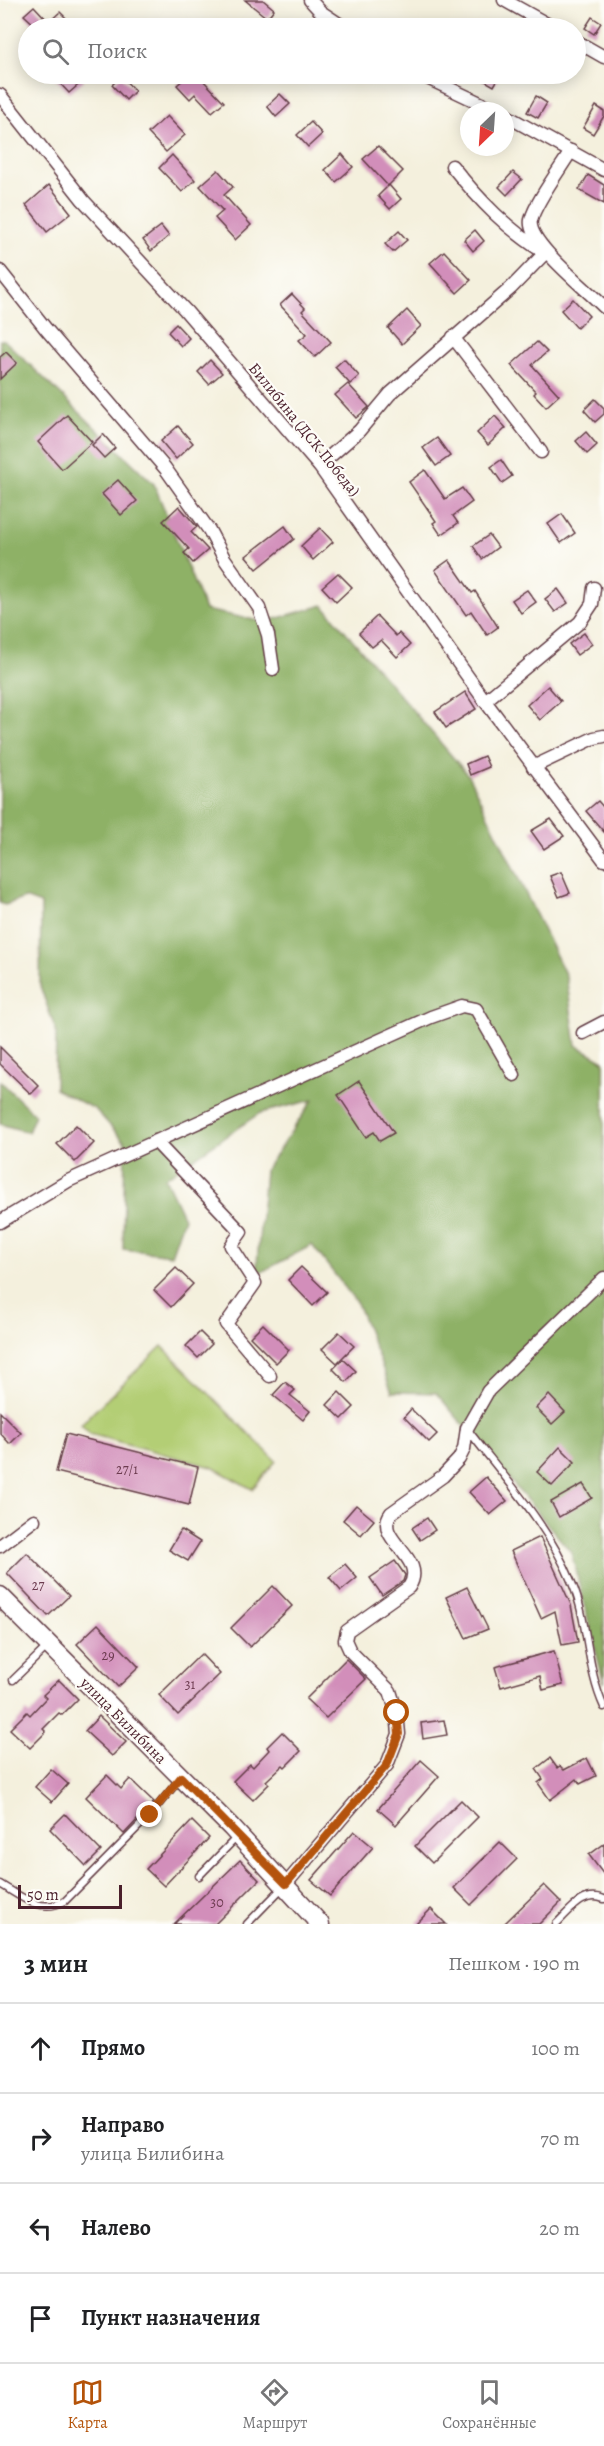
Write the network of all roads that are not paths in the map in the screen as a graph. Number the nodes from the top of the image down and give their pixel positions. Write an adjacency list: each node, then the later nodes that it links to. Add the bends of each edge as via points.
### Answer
1 (310, 0): 3 (street)
2 (504, 0): 4 (street)
3 (330, 18)
4 (536, 18)
5 (586, 47): 6 (street)
6 (604, 57)
7 (440, 84): 9 (street)
8 (0, 95): 19 (street, Билибина (ДСК Победа), via 83,200 185,310)
9 (478, 102)
10 (514, 121): 11 (street)
11 (572, 151): 13 (street); 14 (street, via 531,220 531,230)
12 (452, 166): 14 (street, via 498,219)
13 (604, 170)
14 (545, 252): 16 (street); 17 (street, via 511,288)
15 (0, 271): 21 (street, via 165,468 209,530 259,609)
16 (604, 307)
17 (453, 337): 18 (street); 19 (street, via 390,393 359,431)
18 (541, 452)
19 (319, 466): 22 (street, Билибина (ДСК Победа))
20 (594, 588): 22 (street, via 592,604 580,622)
21 (273, 669)
22 (485, 701): 24 (street, Билибина (ДСК Победа))
23 (604, 736): 24 (street)
24 (533, 767): 25 (street, Билибина (ДСК Победа))
25 (604, 860)
26 (604, 1022): 27 (street)
27 (584, 1033)
28 (514, 1075): 29 (street, via 476,1009 462,1006)
29 (155, 1142): 30 (street, via 68,1181); 32 (street, via 242,1232 231,1246 255,1283 226,1324)
30 (0, 1222)
31 (604, 1278): 33 (street, via 488,1391)
32 (270, 1376)
33 (466, 1428): 39 (lane, via 533,1514 572,1581); 44 (street, via 459,1459 386,1520 386,1528 414,1569 414,1579 409,1587 347,1631 345,1640 350,1652 390,1691 397,1713 399,1734 387,1765)
34 (34, 1520): 35 (street)
35 (0, 1546)
36 (0, 1596): 37 (main road, улица Билибина)
37 (48, 1645): 38 (lane); 40 (main road, улица Билибина)
38 (13, 1680)
39 (604, 1707)
40 (181, 1777): 41 (main road, улица Билибина); 43 (lane, via 150,1815 66,1901 54,1907 39,1906)
41 (239, 1835): 42 (lane); 44 (main road, улица Билибина)
42 (199, 1876)
43 (0, 1884)
44 (286, 1884): 46 (lane); 47 (main road, улица Билибина)
45 (604, 1899): 48 (lane, via 590,1896 581,1900)
46 (247, 1924)
47 (320, 1924)
48 (556, 1924)

